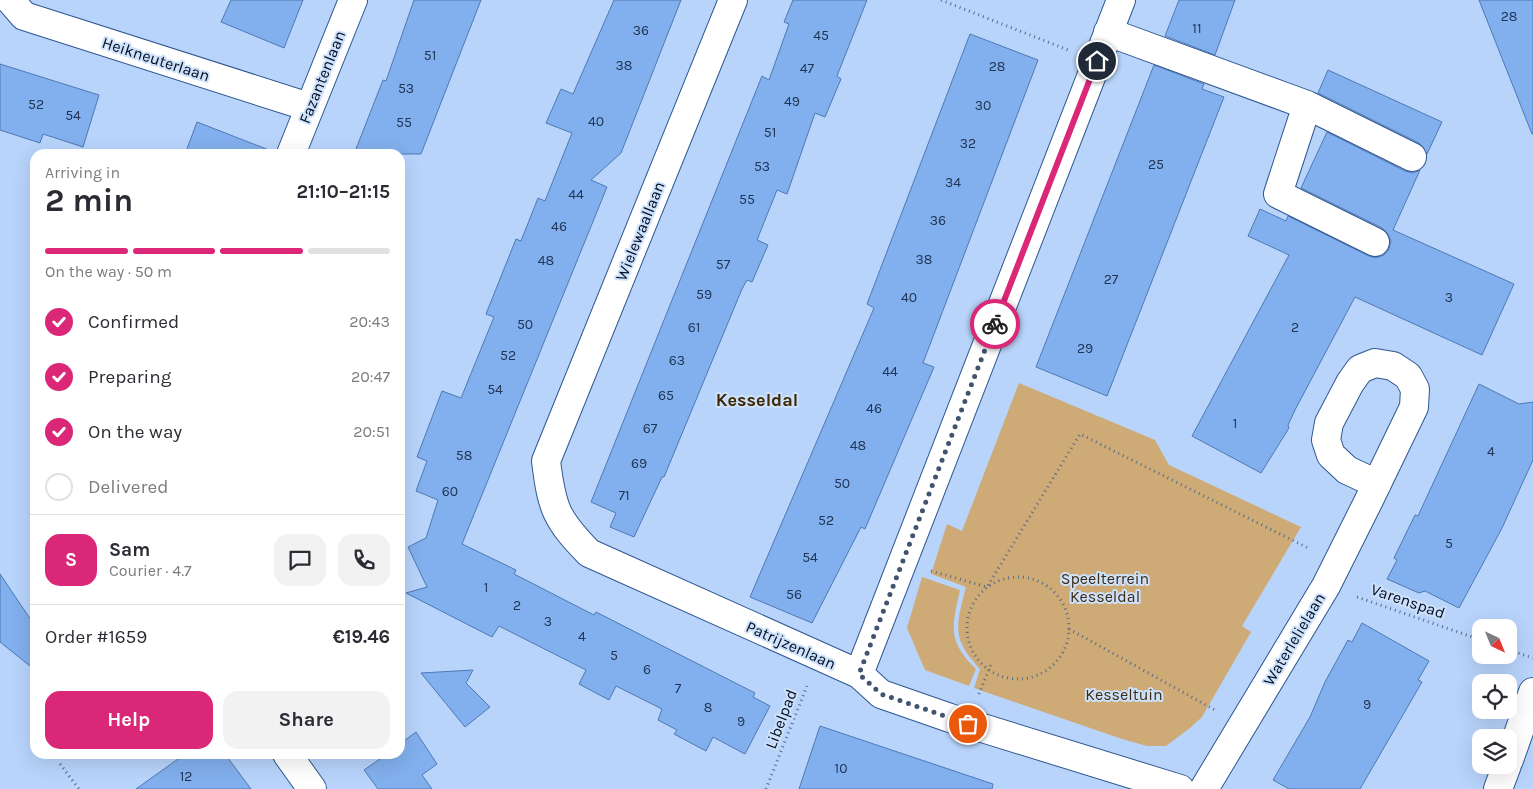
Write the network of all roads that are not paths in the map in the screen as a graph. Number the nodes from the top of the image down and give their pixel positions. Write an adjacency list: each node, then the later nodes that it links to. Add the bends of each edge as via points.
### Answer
1 (10, 0): 7 (street, Heikneuterlaan, via 24,16)
2 (353, 0): 7 (street, Fazantenlaan)
3 (733, 0): 11 (street, Wielewaallaan)
4 (1121, 0): 5 (street)
5 (1108, 32): 6 (street); 13 (street)
6 (1307, 105): 9 (street); 10 (street, via 1278,194)
7 (309, 107): 8 (street, Fazantenlaan)
8 (293, 149)
9 (1412, 157)
10 (1375, 242)
11 (546, 461): 13 (street, Patrijzenlaan, via 554,506 564,527 589,553)
12 (1376, 484): 20 (street, Waterlelielaan, via 1331,574)
13 (859, 674): 19 (street, Patrijzenlaan, via 881,694)
14 (1533, 692): 15 (street)
15 (1517, 737)
16 (291, 759): 18 (street)
17 (1504, 774): 21 (street)
18 (312, 789)
19 (1180, 789)
20 (1204, 789)
21 (1498, 789)

